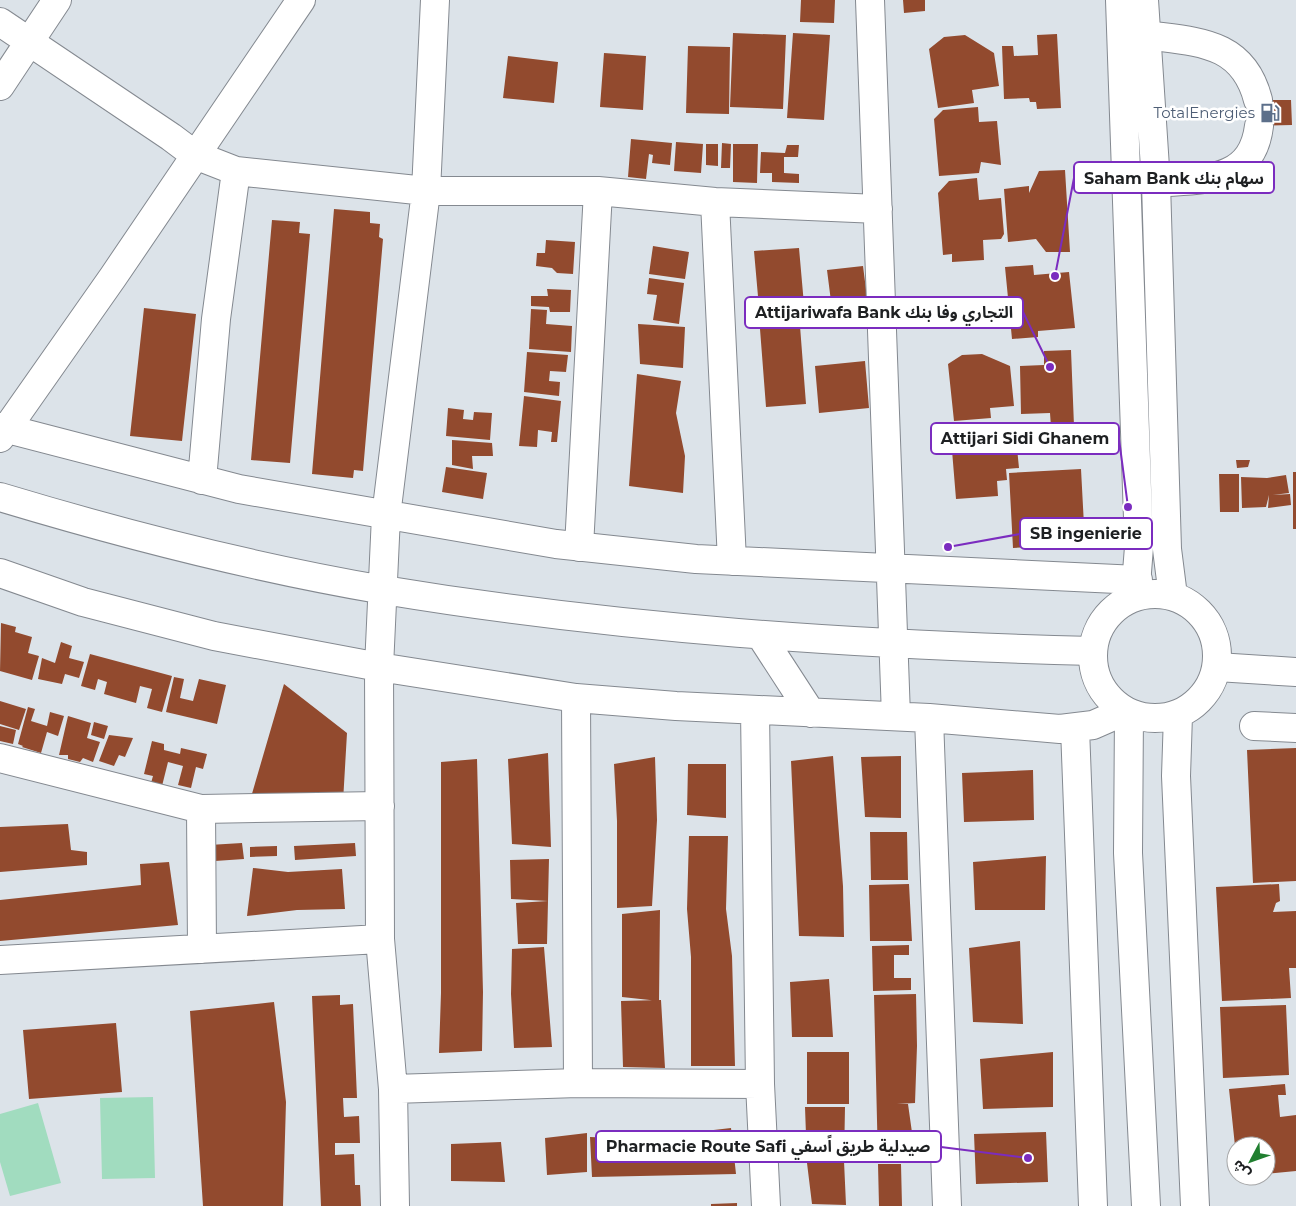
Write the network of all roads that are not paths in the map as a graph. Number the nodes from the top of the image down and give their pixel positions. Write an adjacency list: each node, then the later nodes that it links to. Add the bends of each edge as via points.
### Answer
1 (57, 0): 9 (street)
2 (300, 0): 11 (street)
3 (435, 0): 14 (street)
4 (870, 0): 17 (street)
5 (1120, 0): 26 (street, via 1139,547)
6 (1144, 0): 8 (street)
7 (0, 22): 9 (street)
8 (1146, 35): 13 (street); 13 (street, via 1208,44 1220,49 1241,64 1255,87 1258,113 1257,138 1252,151 1235,170 1211,178)
9 (30, 42): 10 (street); 11 (street)
10 (0, 86)
11 (195, 156): 12 (street); 18 (street)
12 (236, 171): 14 (street); 19 (street, via 216,319)
13 (1156, 183): 28 (street, via 1167,549)
14 (426, 191): 15 (street); 21 (street)
15 (598, 191): 16 (street); 22 (street)
16 (715, 202): 17 (street); 23 (street)
17 (878, 209): 24 (street)
18 (2, 431): 19 (street)
19 (202, 480): 21 (street)
20 (0, 497): 27 (street, via 178,545)
21 (386, 516): 22 (street); 27 (street)
22 (579, 547): 23 (street)
23 (732, 562): 24 (street)
24 (890, 567): 26 (street); 30 (street)
25 (0, 573): 32 (street, via 83,602 196,632)
26 (1136, 589): 28 (street, via 1148,594); 31 (street, via 1106,618 1095,639)
27 (383, 590): 29 (street, via 524,610); 32 (street)
28 (1173, 596): 33 (street, via 1187,603 1209,624 1215,637)
29 (761, 636): 30 (street); 38 (street)
30 (893, 644): 31 (street); 40 (street)
31 (1093, 651): 37 (street, via 1097,679 1104,692)
32 (379, 667): 35 (street); 46 (street)
33 (1217, 667): 34 (street); 39 (street, via 1208,691 1190,709)
34 (1296, 672)
35 (576, 698): 36 (street); 51 (street)
36 (755, 710): 38 (street); 52 (street)
37 (1127, 712): 39 (street, via 1153,719); 43 (street); 58 (street, via 1128,853)
38 (811, 713): 40 (street)
39 (1178, 715): 59 (street, via 1176,776)
40 (896, 716): 41 (street)
41 (929, 718): 43 (street, via 1045,729); 56 (street)
42 (1254, 726): 44 (street)
43 (1076, 728): 57 (street)
44 (1296, 728)
45 (0, 758): 47 (street)
46 (380, 806): 47 (street); 48 (street)
47 (201, 810): 49 (street)
48 (380, 939): 49 (street); 53 (street)
49 (202, 949): 50 (street)
50 (0, 960)
51 (578, 1083): 52 (street); 53 (street)
52 (760, 1084): 55 (street)
53 (393, 1089): 54 (street)
54 (395, 1206)
55 (766, 1206)
56 (947, 1206)
57 (1093, 1206)
58 (1146, 1206)
59 (1195, 1206)

